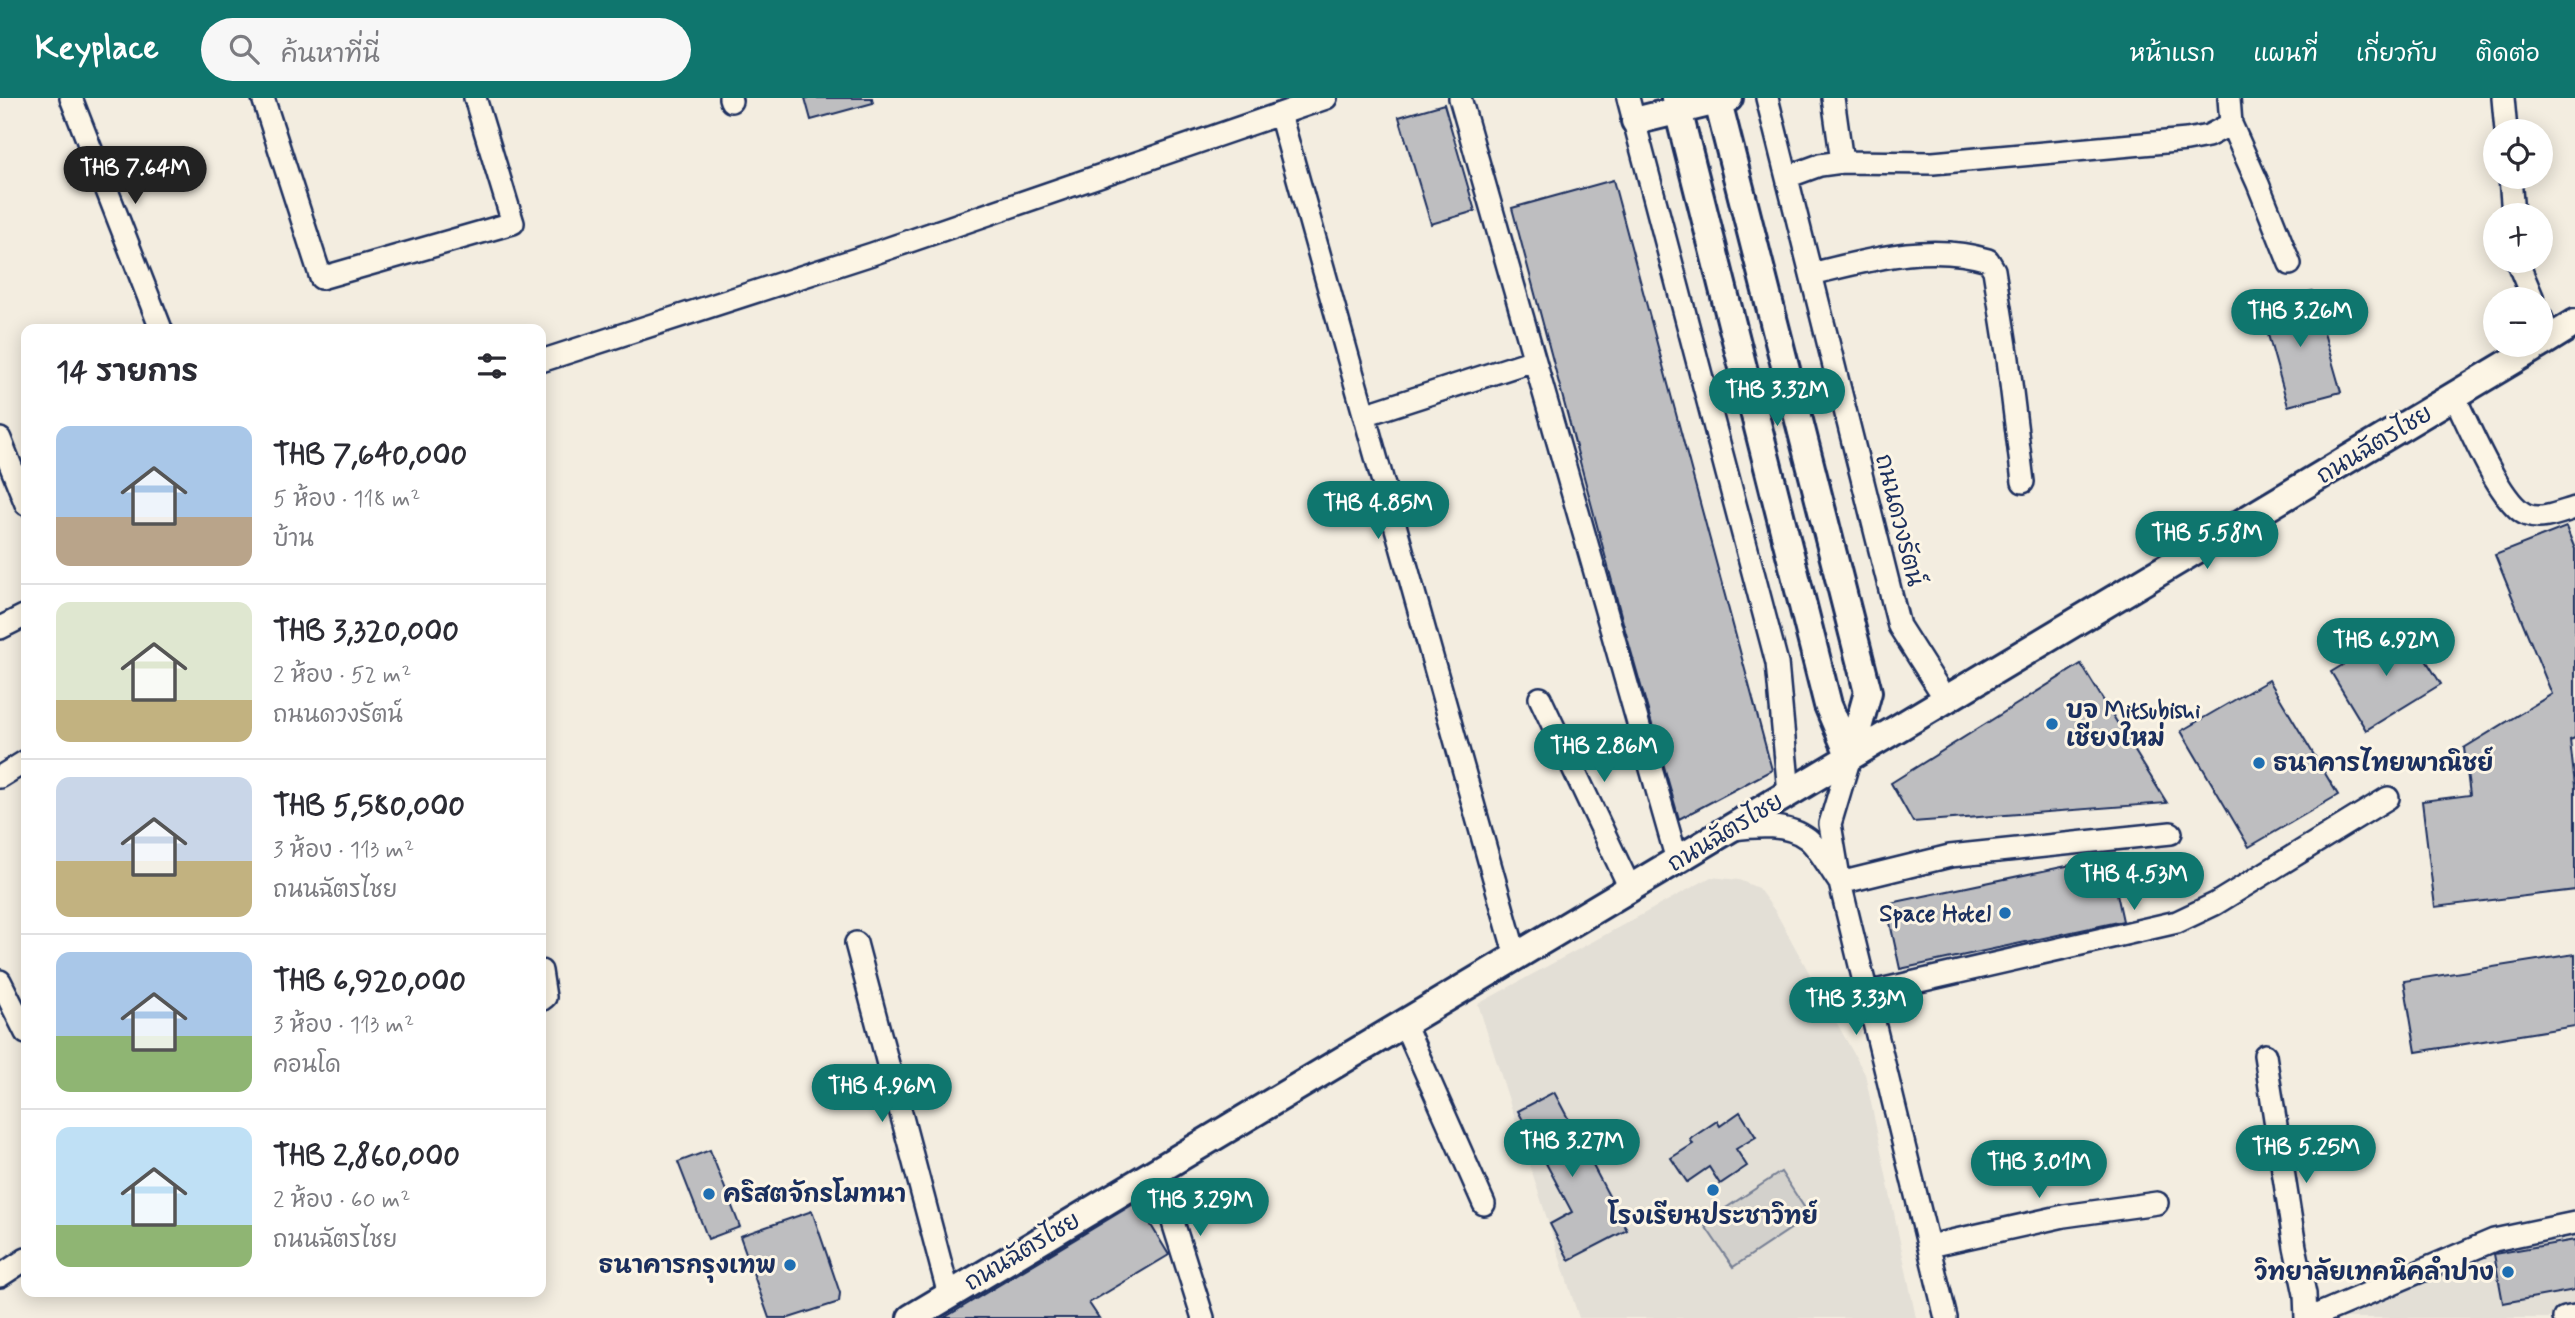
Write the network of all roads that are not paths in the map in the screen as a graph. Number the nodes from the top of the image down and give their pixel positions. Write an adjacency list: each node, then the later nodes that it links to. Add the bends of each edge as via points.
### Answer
1 (71, 98): 21 (street)
2 (263, 98): 3 (street, via 321,278 513,223)
3 (475, 98)
4 (1326, 98): 13 (street)
5 (1460, 98): 25 (street)
6 (1767, 98): 17 (street, ถนนดวงรัตน์)
7 (1833, 98): 16 (street)
8 (2229, 98): 15 (street)
9 (2503, 98): 14 (street)
10 (1722, 99): 11 (main road); 36 (main road, via 1868,692)
11 (1676, 104): 12 (main road); 36 (main road, via 1828,705)
12 (1632, 110): 39 (street, via 1777,663)
13 (1280, 114): 24 (street); 27 (street)
14 (2505, 119)
15 (2231, 124): 16 (street, via 2187,140 1933,163); 18 (street)
16 (1842, 162): 17 (street)
17 (1787, 177): 19 (street, ถนนดวงรัตน์)
18 (2290, 264)
19 (1811, 274): 29 (street, via 1908,254 1940,252 1988,260 1994,270); 35 (street, ถนนดวงรัตน์, via 1899,626)
20 (2575, 323): 22 (main road, ถนนฉัตรไชย)
21 (159, 324)
22 (2553, 332)
23 (2512, 357): 26 (main road, ถนนฉัตรไชย)
24 (546, 359)
25 (1534, 360): 27 (street); 43 (street)
26 (2454, 396): 31 (street, via 2501,491 2526,514 2541,517); 35 (main road, ถนนฉัตรไชย)
27 (1364, 415): 47 (street)
28 (0, 439): 30 (street)
29 (2023, 482)
30 (21, 492)
31 (2575, 508)
32 (21, 618): 33 (street)
33 (0, 628)
34 (1540, 698): 45 (street)
35 (1945, 700): 36 (main road, ถนนฉัตรไชย)
36 (1850, 757): 39 (main road, ถนนฉัตรไชย); 44 (street, via 1830,824)
37 (21, 764): 38 (street)
38 (0, 777)
39 (1789, 793): 41 (main road, ถนนฉัตรไชย)
40 (2388, 798): 49 (street, via 2215,904 2177,922)
41 (1728, 830): 43 (main road, ถนนฉัตรไชย); 44 (street, via 1758,826 1784,829 1807,839)
42 (2171, 833): 44 (street, via 1950,856)
43 (1677, 860): 45 (main road, ถนนฉัตรไชย)
44 (1840, 883): 49 (street)
45 (1630, 888): 47 (main road, ถนนฉัตรไชย)
46 (856, 943): 60 (street)
47 (1516, 957): 51 (main road, ถนนฉัตรไชย)
48 (0, 981): 50 (street)
49 (1867, 993): 57 (street)
50 (21, 1020)
51 (1404, 1023): 53 (main road, ถนนฉัตรไชย); 55 (street)
52 (2265, 1055): 65 (street)
53 (1157, 1171): 60 (main road, ถนนฉัตรไชย); 63 (street)
54 (2157, 1203): 57 (street, via 2064,1216)
55 (1484, 1204)
56 (2575, 1223): 65 (street, via 2494,1240)
57 (1929, 1246): 64 (street)
58 (21, 1262): 59 (street)
59 (0, 1276)
60 (949, 1295): 61 (main road, ถนนฉัตรไชย)
61 (922, 1315)
62 (2575, 1316): 66 (street)
63 (1203, 1318)
64 (1946, 1318)
65 (2308, 1318)
66 (2564, 1318)

